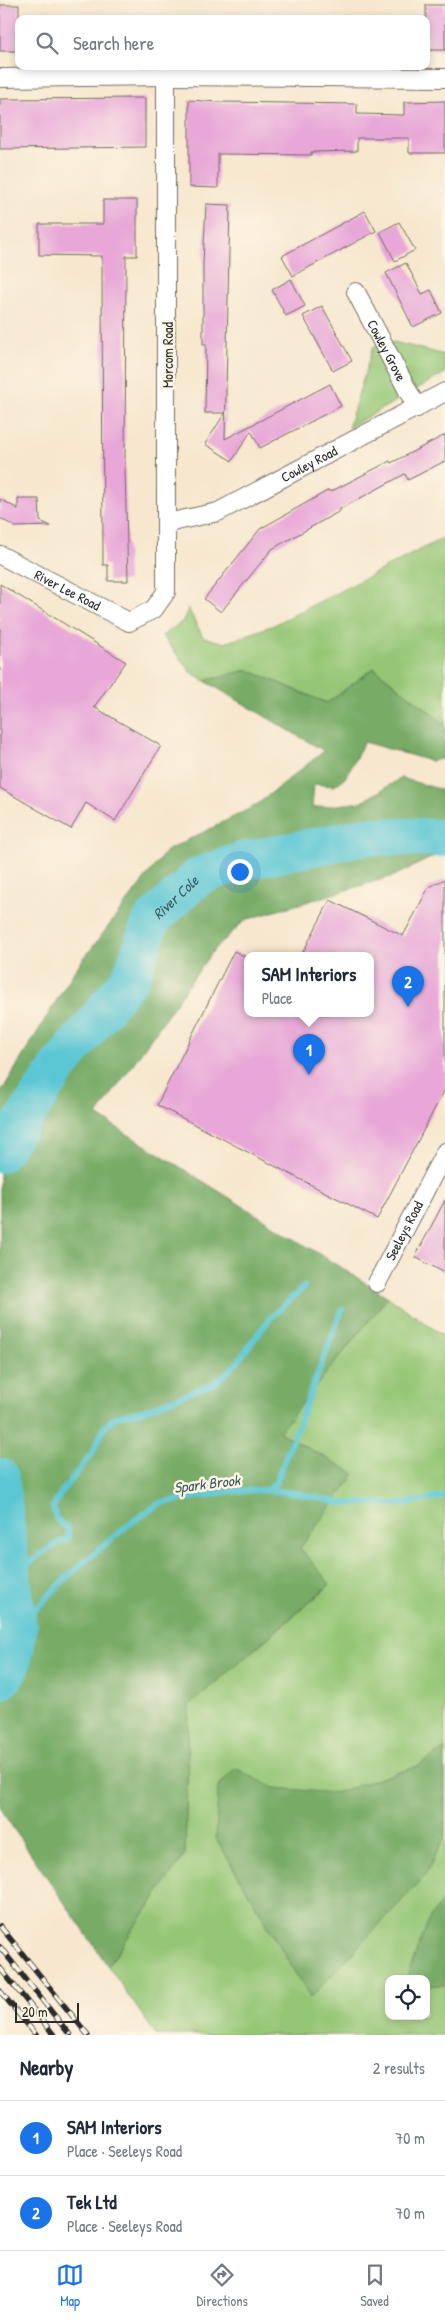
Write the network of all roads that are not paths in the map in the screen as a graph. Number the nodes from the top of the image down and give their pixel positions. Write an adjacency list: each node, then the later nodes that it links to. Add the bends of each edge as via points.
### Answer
1 (166, 76): 2 (street); 3 (street); 7 (street, Morcom Road)
2 (0, 78)
3 (445, 78)
4 (356, 292): 6 (street, Cowley Grove)
5 (445, 392): 6 (street, Cowley Road)
6 (417, 408): 7 (street, Cowley Road, via 218,512)
7 (167, 523): 9 (street, Morcom Road, via 166,592 154,609)
8 (0, 555): 9 (street, River Lee Road, via 129,622)
9 (136, 620)
10 (445, 1152): 11 (street, Seeleys Road)
11 (377, 1283)

